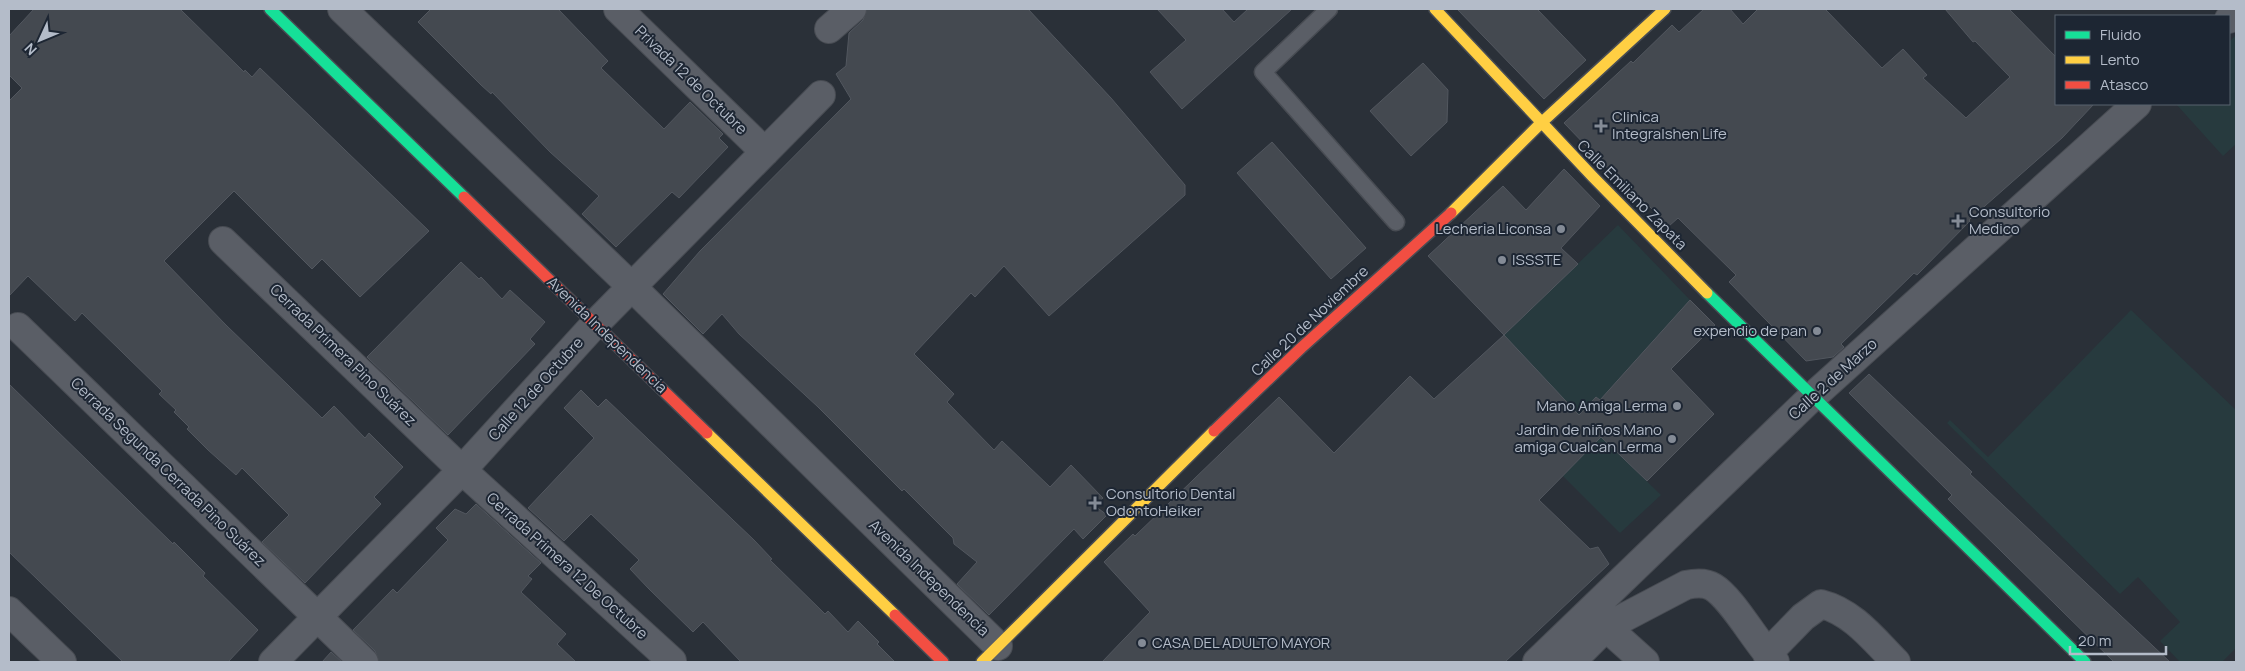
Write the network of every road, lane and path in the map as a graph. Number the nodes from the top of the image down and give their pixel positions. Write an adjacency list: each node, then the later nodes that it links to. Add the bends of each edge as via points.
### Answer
1 (270, 9): 16 (street, Avenida Independencia)
2 (342, 9): 15 (street, Avenida Independencia)
3 (618, 9): 12 (street, Privada 12 de Octubre)
4 (852, 9): 8 (street)
5 (1329, 9): 13 (lane, via 1263,72)
6 (1435, 9): 11 (street, Calle Emiliano Zapata)
7 (1665, 9): 11 (street, Calle 20 de Noviembre)
8 (829, 29)
9 (821, 95): 12 (street, Calle 12 de Octubre)
10 (2136, 105): 18 (street, Calle 2 de Marzo)
11 (1540, 124): 18 (street, Calle Emiliano Zapata); 23 (street, Calle 20 de Noviembre, via 1449,214 1197,447)
12 (765, 152): 15 (street, Calle 12 de Octubre)
13 (1396, 222)
14 (223, 241): 19 (street, Cerrada Primera Pino Suárez)
15 (632, 287): 16 (street, Calle 12 de Octubre); 23 (street, Avenida Independencia)
16 (595, 324): 19 (street, Calle 12 de Octubre); 29 (street, Avenida Independencia)
17 (18, 327): 21 (street, Cerrada Segunda Cerrada Pino Suárez)
18 (1810, 398): 30 (street, Calle 2 de Marzo); 34 (street, Calle Emiliano Zapata)
19 (462, 470): 21 (street, Calle 12 de Octubre); 28 (street, Cerrada Primera 12 De Octubre)
20 (9, 611): 25 (street)
21 (317, 617): 26 (street, Calle 12 de Octubre); 27 (street, Cerrada Segunda Cerrada Pino Suárez)
22 (1606, 627): 24 (street, via 1686,585 1698,583 1712,586 1724,596); 31 (street); 32 (street)
23 (990, 654)
24 (1771, 658): 33 (street, via 1803,617 1821,604 1837,608 1851,617)
25 (62, 662)
26 (273, 662)
27 (364, 662)
28 (672, 662)
29 (943, 662)
30 (1538, 662)
31 (1571, 662)
32 (1645, 662)
33 (1896, 662)
34 (2085, 662)

